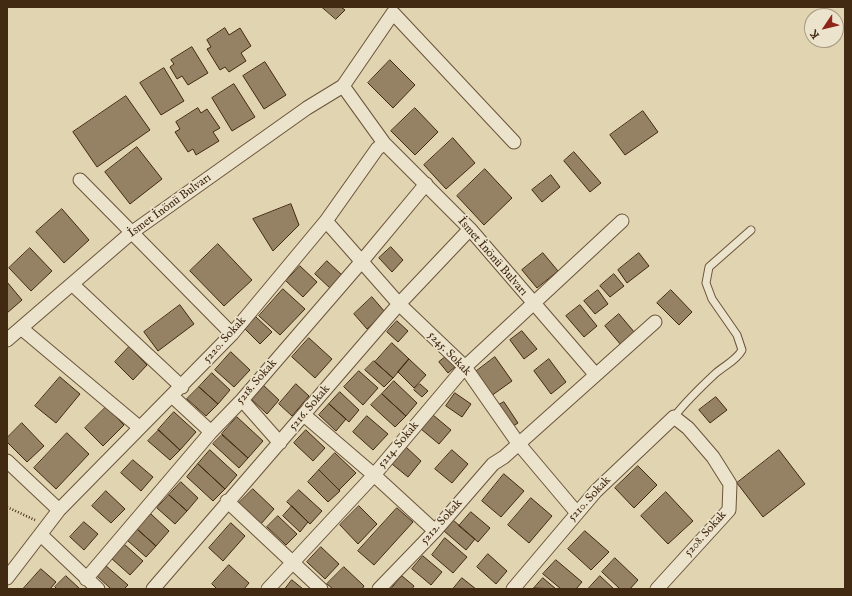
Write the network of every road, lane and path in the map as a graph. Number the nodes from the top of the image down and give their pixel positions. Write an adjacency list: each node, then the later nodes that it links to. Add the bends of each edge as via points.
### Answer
1 (394, 10): 2 (street); 3 (street)
2 (344, 86): 4 (street); 11 (street, İsmet İnönü Bulvarı, via 307,108)
3 (514, 142)
4 (384, 144): 6 (street, İsmet İnönü Bulvarı); 7 (street, 5220. Sokak, via 377,149)
5 (80, 180): 11 (street)
6 (426, 184): 9 (street, İsmet İnönü Bulvarı); 12 (street, 5218. Sokak)
7 (326, 221): 12 (street, 5245. Sokak); 18 (street, 5220. Sokak)
8 (622, 221): 15 (street, 5214. Sokak)
9 (470, 229): 14 (street, 5216. Sokak); 15 (street, İsmet İnönü Bulvarı)
10 (752, 230): 26 (lane, via 709,267 706,283 712,299 737,335 742,350 737,358 686,400)
11 (131, 233): 13 (street, İsmet İnönü Bulvarı); 18 (street)
12 (362, 261): 14 (street, 5245. Sokak); 24 (street, 5218. Sokak)
13 (72, 284): 17 (street, İsmet İnönü Bulvarı); 22 (street)
14 (399, 304): 20 (street, 5245. Sokak); 25 (street, 5216. Sokak)
15 (534, 305): 20 (street, 5214. Sokak); 21 (street, İsmet İnönü Bulvarı)
16 (655, 322): 21 (street, 5212. Sokak)
17 (21, 328): 19 (street, İsmet İnönü Bulvarı); 27 (street)
18 (232, 334): 22 (street, 5220. Sokak)
19 (7, 340)
20 (465, 367): 30 (street, 5245. Sokak); 32 (street, 5214. Sokak)
21 (595, 374): 30 (street, 5212. Sokak)
22 (182, 387): 23 (street, 5220. Sokak)
23 (172, 396): 27 (street, 5220. Sokak); 28 (street)
24 (242, 400): 28 (street, 5218. Sokak); 29 (street)
25 (304, 415): 29 (street, 5216. Sokak); 32 (street)
26 (674, 417): 36 (street, 5210. Sokak, via 596,491); 48 (street, 5208. Sokak, via 688,428 713,457 730,484 729,510)
27 (139, 427): 35 (street, 5220. Sokak)
28 (211, 432): 41 (street, 5218. Sokak)
29 (280, 443): 33 (street, 5216. Sokak)
30 (518, 443): 36 (street, 5245. Sokak); 38 (street, 5212. Sokak, via 493,464)
31 (7, 461): 35 (street)
32 (374, 475): 38 (street); 39 (street, 5214. Sokak)
33 (227, 501): 39 (street); 43 (street, 5216. Sokak)
34 (7, 507): 37 (path)
35 (59, 510): 37 (street, 5220. Sokak)
36 (577, 513): 47 (street, 5210. Sokak)
37 (45, 531): 40 (street, 5220. Sokak); 41 (street)
38 (435, 531): 46 (street, 5212. Sokak)
39 (292, 563): 44 (street, 5214. Sokak); 45 (street)
40 (7, 578)
41 (86, 579): 42 (street)
42 (98, 589)
43 (153, 589)
44 (268, 589)
45 (321, 589)
46 (379, 589)
47 (513, 589)
48 (656, 589)

